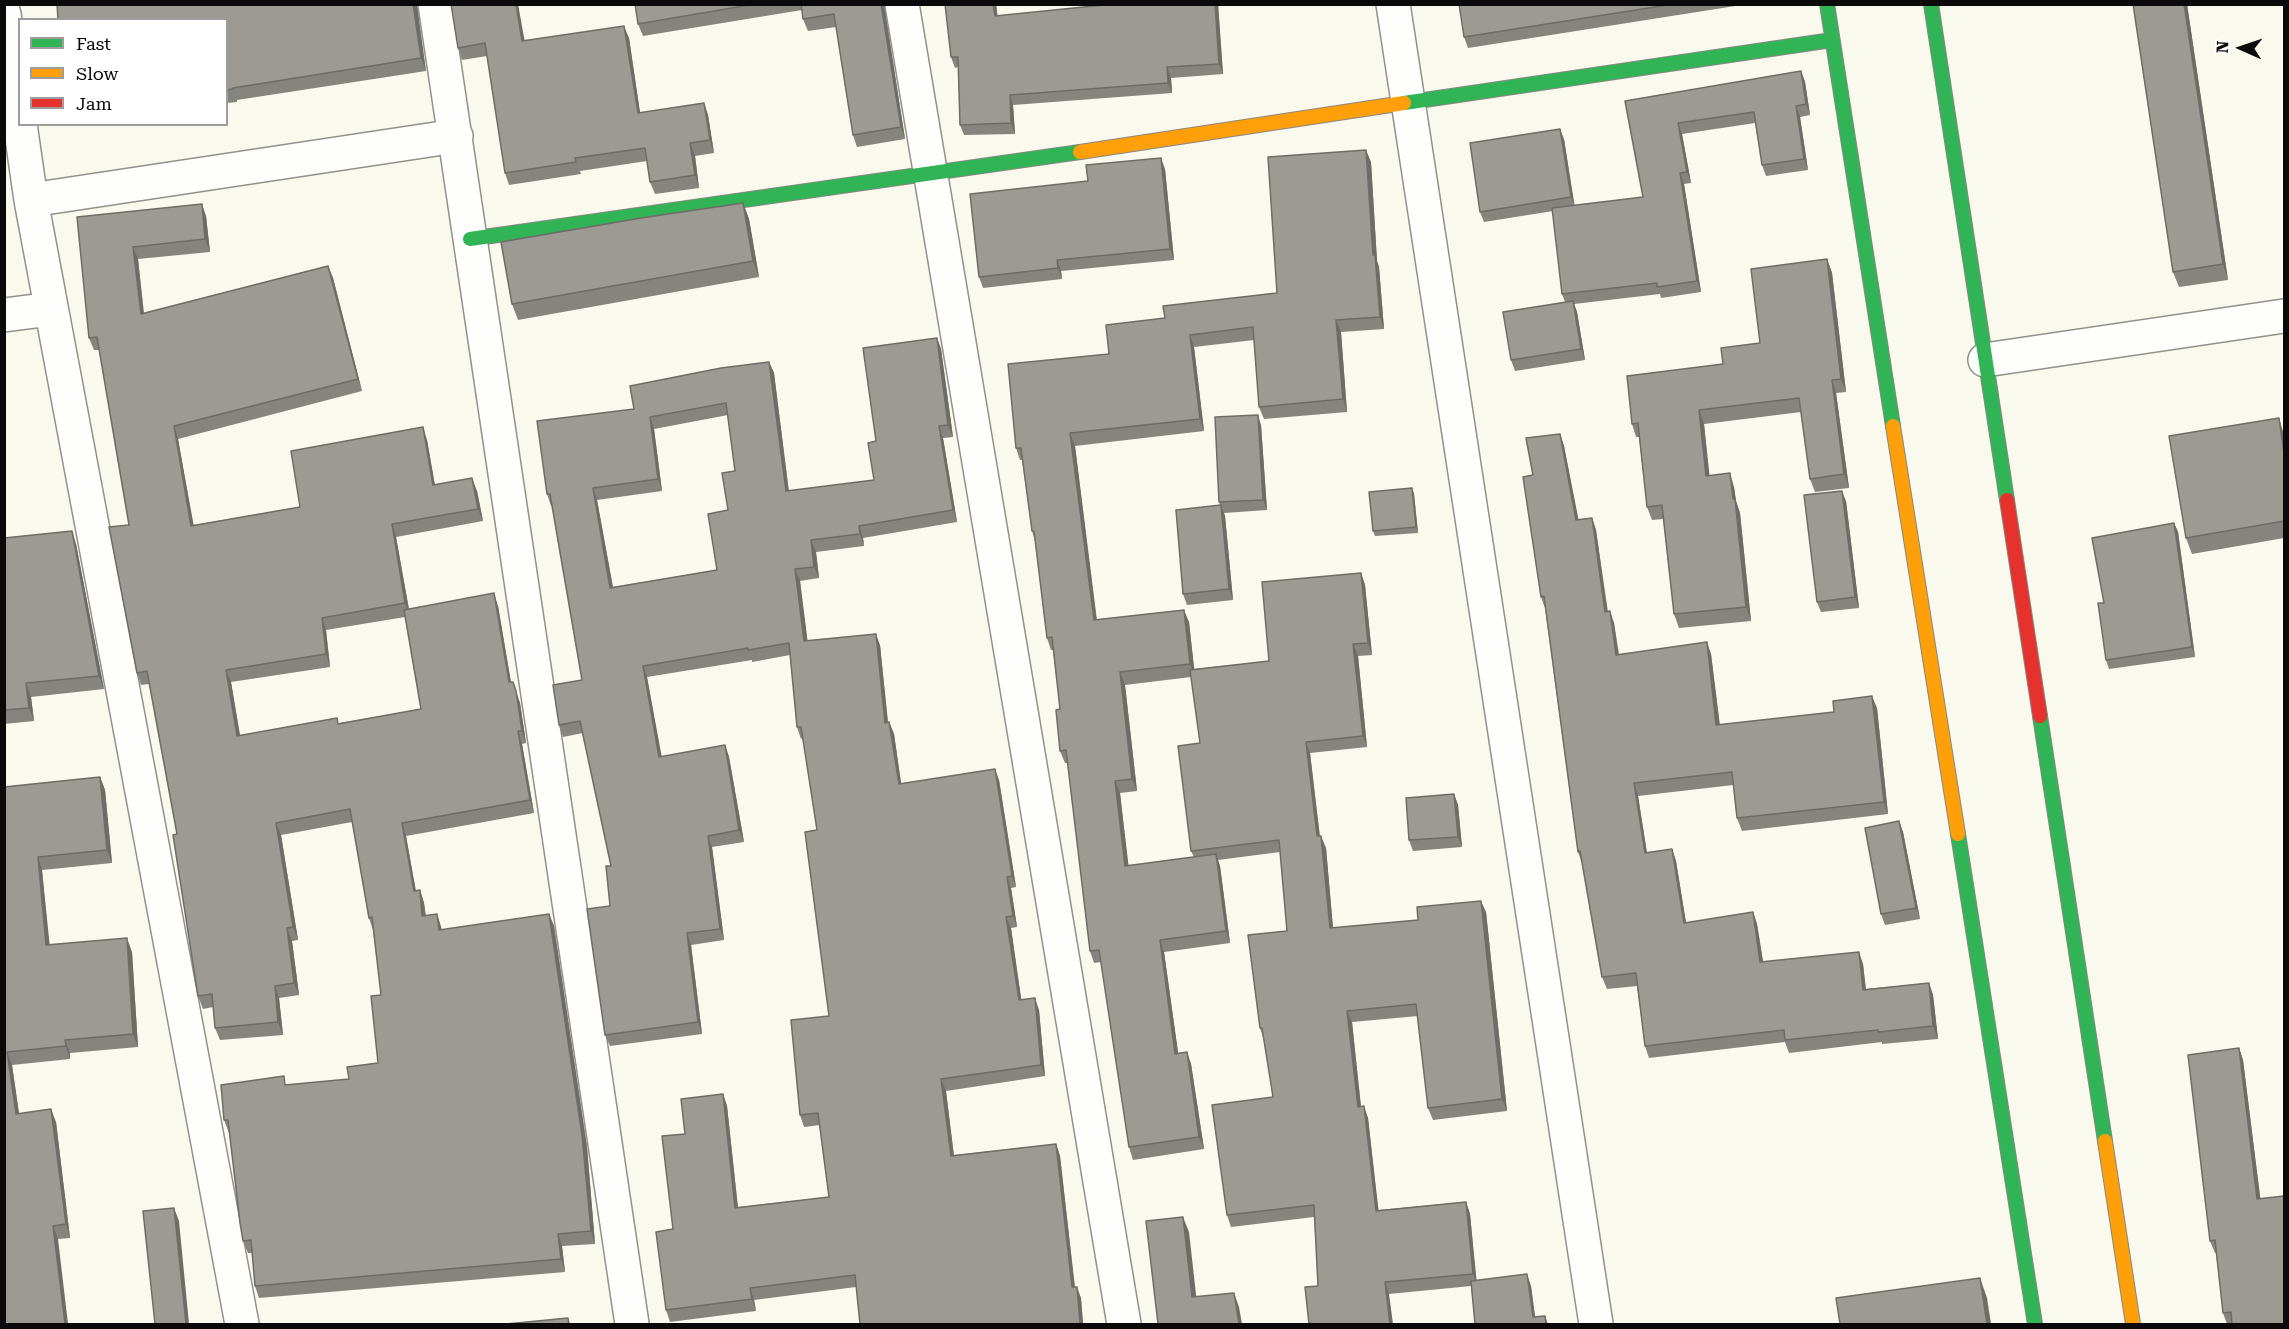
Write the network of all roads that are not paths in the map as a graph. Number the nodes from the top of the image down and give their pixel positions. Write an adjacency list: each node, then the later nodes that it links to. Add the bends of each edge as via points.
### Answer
1 (435, 4): 11 (street)
2 (902, 4): 12 (street)
3 (1393, 4): 8 (street)
4 (1827, 4): 7 (main road)
5 (1931, 4): 18 (main road)
6 (4, 14): 9 (street)
7 (1832, 40): 8 (main road); 23 (main road)
8 (1408, 102): 12 (main road); 22 (street)
9 (18, 107)
10 (20, 126): 13 (street)
11 (456, 136): 13 (street); 14 (street)
12 (929, 175): 14 (main road); 21 (street)
13 (31, 200): 15 (street)
14 (470, 239): 20 (street)
15 (51, 309): 16 (street); 19 (street)
16 (4, 315)
17 (2284, 316): 18 (street)
18 (1985, 360): 24 (main road)
19 (242, 1324)
20 (632, 1324)
21 (1124, 1324)
22 (1596, 1324)
23 (2035, 1324)
24 (2133, 1324)

